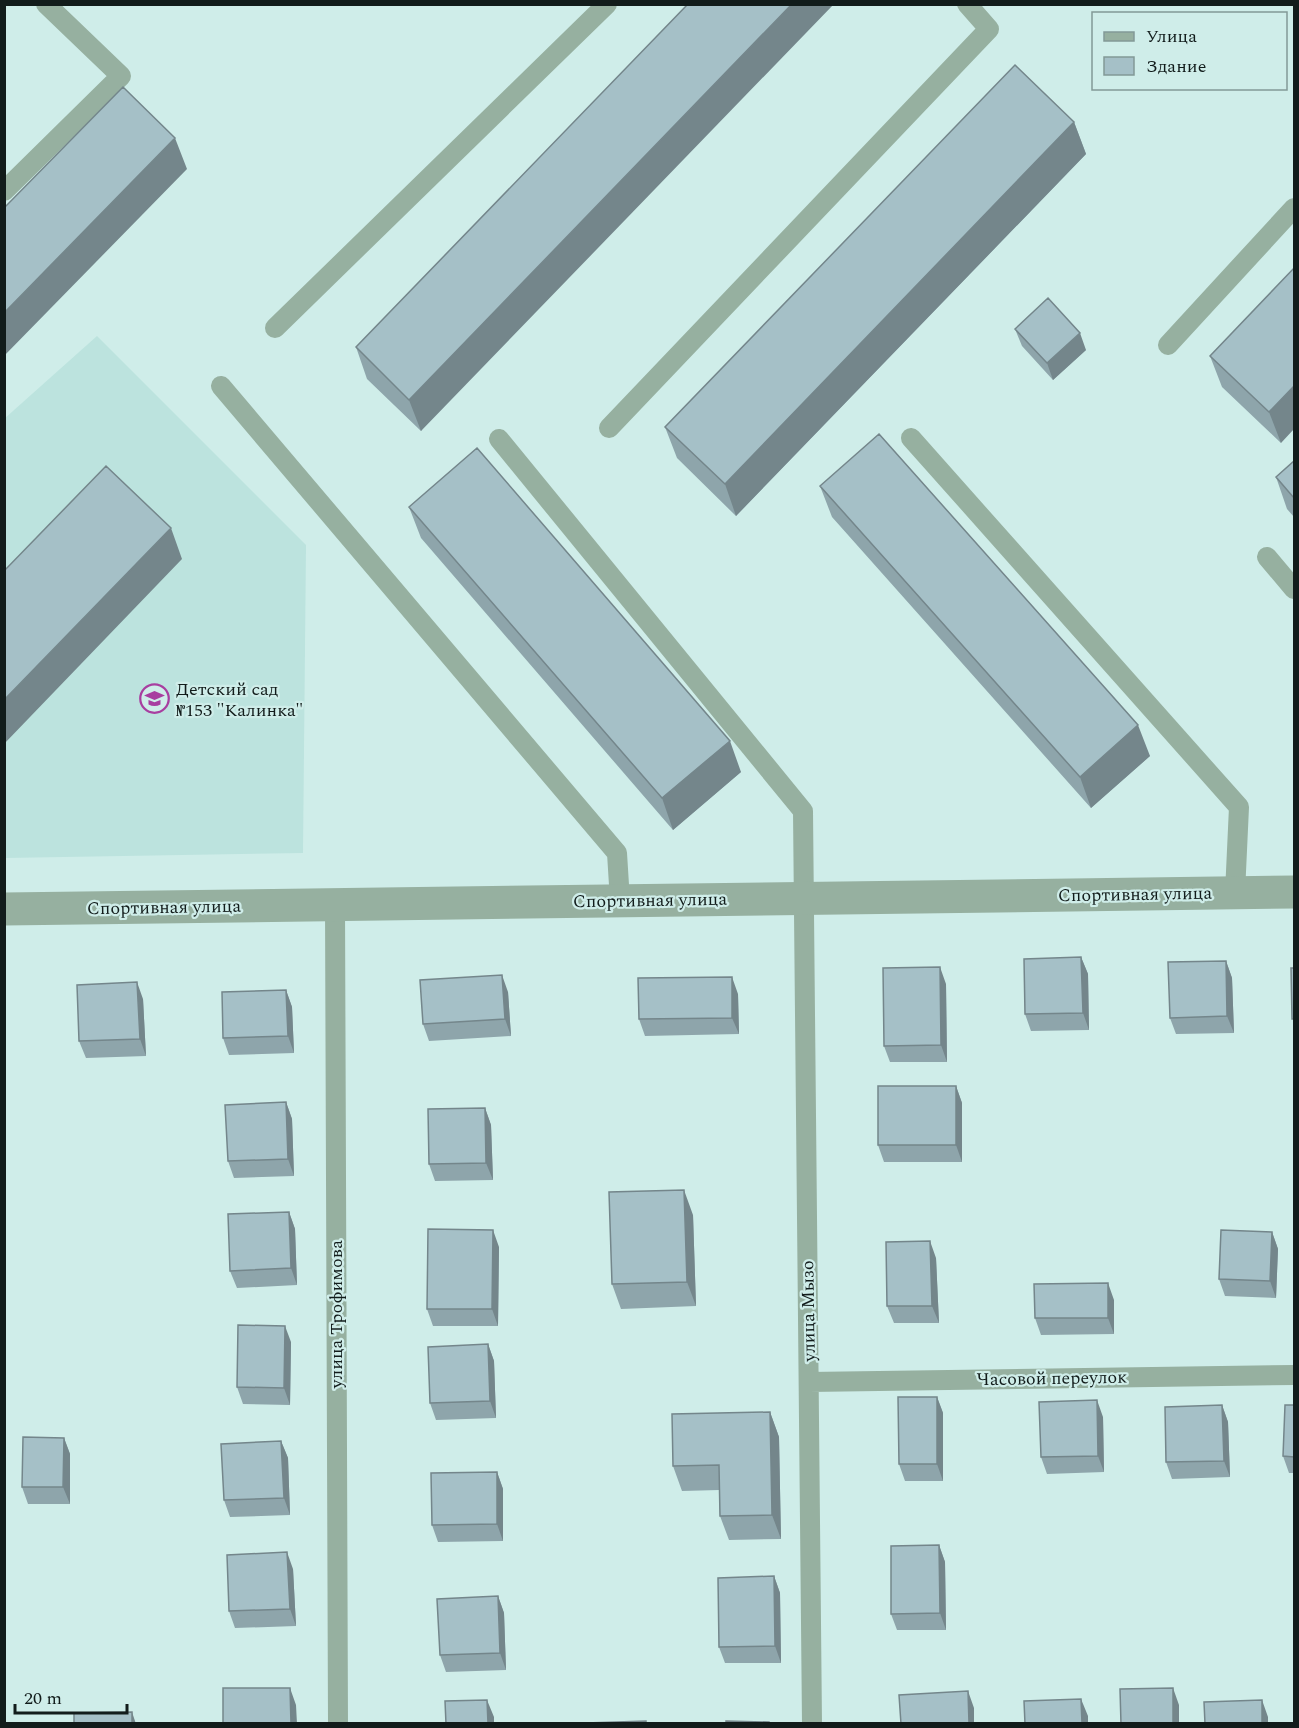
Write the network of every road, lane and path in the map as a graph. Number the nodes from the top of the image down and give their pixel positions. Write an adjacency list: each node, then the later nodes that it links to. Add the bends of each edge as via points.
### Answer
1 (46, 4): 4 (lane, via 121,76)
2 (607, 4): 6 (lane)
3 (967, 4): 9 (lane, via 989,29)
4 (4, 191)
5 (1294, 208): 7 (lane)
6 (275, 328)
7 (1168, 345)
8 (221, 386): 17 (lane, via 617,853)
9 (609, 428)
10 (911, 438): 15 (lane, via 1239,807)
11 (499, 439): 16 (lane, улица Мызо, via 803,811)
12 (1267, 557): 13 (lane)
13 (1294, 589)
14 (1294, 892): 15 (street, Спортивная улица)
15 (1235, 893): 16 (street, Спортивная улица)
16 (803, 898): 17 (street, Спортивная улица); 21 (lane, улица Мызо)
17 (620, 901): 18 (street, Спортивная улица)
18 (335, 904): 19 (street, Спортивная улица); 22 (lane, улица Трофимова)
19 (4, 909)
20 (1294, 1375): 21 (lane, Часовой переулок)
21 (809, 1382): 23 (lane, улица Мызо)
22 (338, 1724)
23 (812, 1724)

